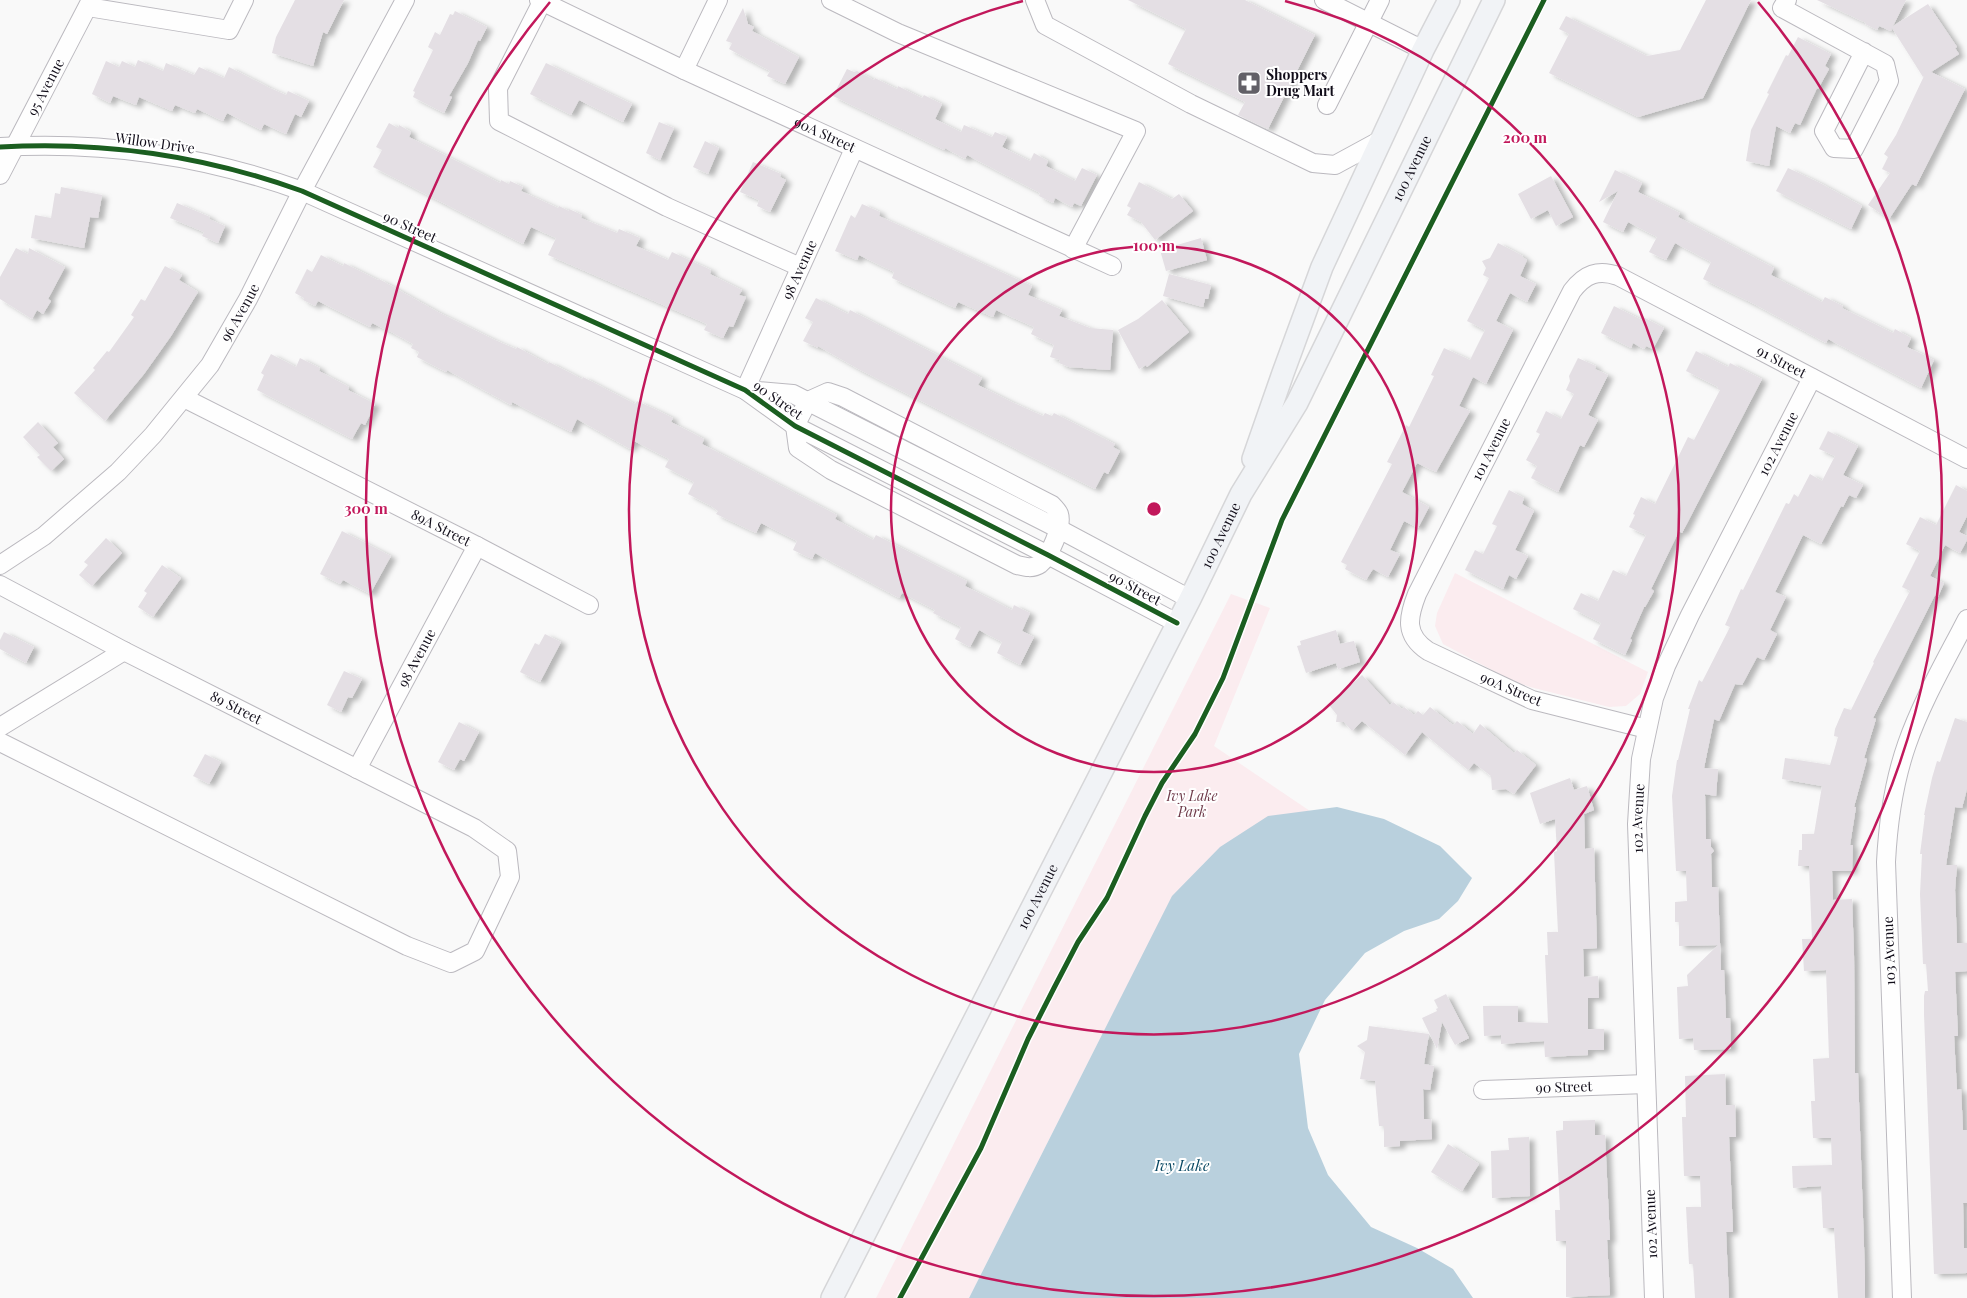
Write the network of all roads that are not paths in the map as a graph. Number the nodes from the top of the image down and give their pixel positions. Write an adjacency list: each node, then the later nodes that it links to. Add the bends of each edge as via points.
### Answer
1 (244, 0): 11 (street, via 229,30)
2 (405, 0): 22 (street, 96 Avenue)
3 (718, 0): 16 (street)
4 (831, 0): 23 (street, via 898,33 1136,132)
5 (1035, 0): 18 (street, via 1045,25 1191,104 1313,162 1334,164)
6 (1324, 0): 13 (street)
7 (1380, 0): 13 (street)
8 (1449, 0): 14 (main road, 100 Avenue)
9 (1494, 0): 33 (main road, 100 Avenue, via 1297,403)
10 (541, 1): 16 (street, 90A Street); 25 (street, via 498,88 499,121 667,207)
11 (89, 3): 19 (street, 95 Avenue)
12 (1784, 4): 15 (street)
13 (1369, 23): 14 (street); 17 (street)
14 (1423, 50): 18 (main road, 100 Avenue)
15 (1864, 52): 15 (street, via 1824,132 1834,148 1854,149 1889,81 1885,64)
16 (684, 70): 20 (street, 90A Street)
17 (1327, 105)
18 (1381, 140): 33 (main road, 100 Avenue, via 1322,267)
19 (8, 146): 21 (street, 95 Avenue); 22 (street, Willow Drive, via 78,146 166,155 231,168)
20 (854, 149): 23 (street, 90A Street); 25 (street, 98 Avenue)
21 (0, 175)
22 (302, 191): 28 (street, 90 Street); 29 (street, 96 Avenue, via 228,336)
23 (1074, 249): 24 (street, 90A Street)
24 (1112, 266)
25 (800, 267): 28 (street, 98 Avenue)
26 (1594, 274): 27 (street, 91 Street, via 1607,272 1618,276); 43 (street, 101 Avenue, via 1581,280 1572,291 1417,594 1410,614)
27 (1812, 378): 32 (street, 91 Street); 46 (street, 102 Avenue, via 1666,666)
28 (745, 390): 30 (street, 90 Street, via 793,394); 31 (street, 90 Street)
29 (184, 398): 35 (street, 89A Street); 37 (street, 96 Avenue, via 147,441 89,499 44,536)
30 (808, 401): 31 (street); 34 (street, via 828,392 843,396 1052,504 1059,514)
31 (795, 426): 36 (street, via 798,448 831,470 1017,565 1029,567 1039,564)
32 (1967, 459)
33 (1241, 494): 39 (main road, 100 Avenue)
34 (1059, 529): 36 (street); 39 (street, 90 Street)
35 (477, 546): 40 (street, 89A Street); 48 (street, 98 Avenue)
36 (1048, 555): 42 (street, 90 Street)
37 (0, 565)
38 (0, 585): 44 (street, 89 Street)
39 (1190, 599): 42 (main road, 100 Avenue)
40 (590, 605)
41 (1967, 619): 53 (street, 103 Avenue, via 1907,745 1887,837)
42 (1177, 623): 51 (main road, 100 Avenue)
43 (1414, 637): 46 (street, 90A Street, via 1428,651 1520,696)
44 (124, 651): 45 (street); 48 (street, 89 Street)
45 (0, 727)
46 (1647, 729): 49 (street, 102 Avenue, via 1641,759 1637,824)
47 (0, 742): 48 (street, 89 Street, via 406,946 451,963 475,951 510,876 507,851 474,828)
48 (357, 769)
49 (1646, 1084): 50 (street, 90 Street); 52 (street, 102 Avenue)
50 (1483, 1090)
51 (832, 1298)
52 (1654, 1298)
53 (1902, 1298)

